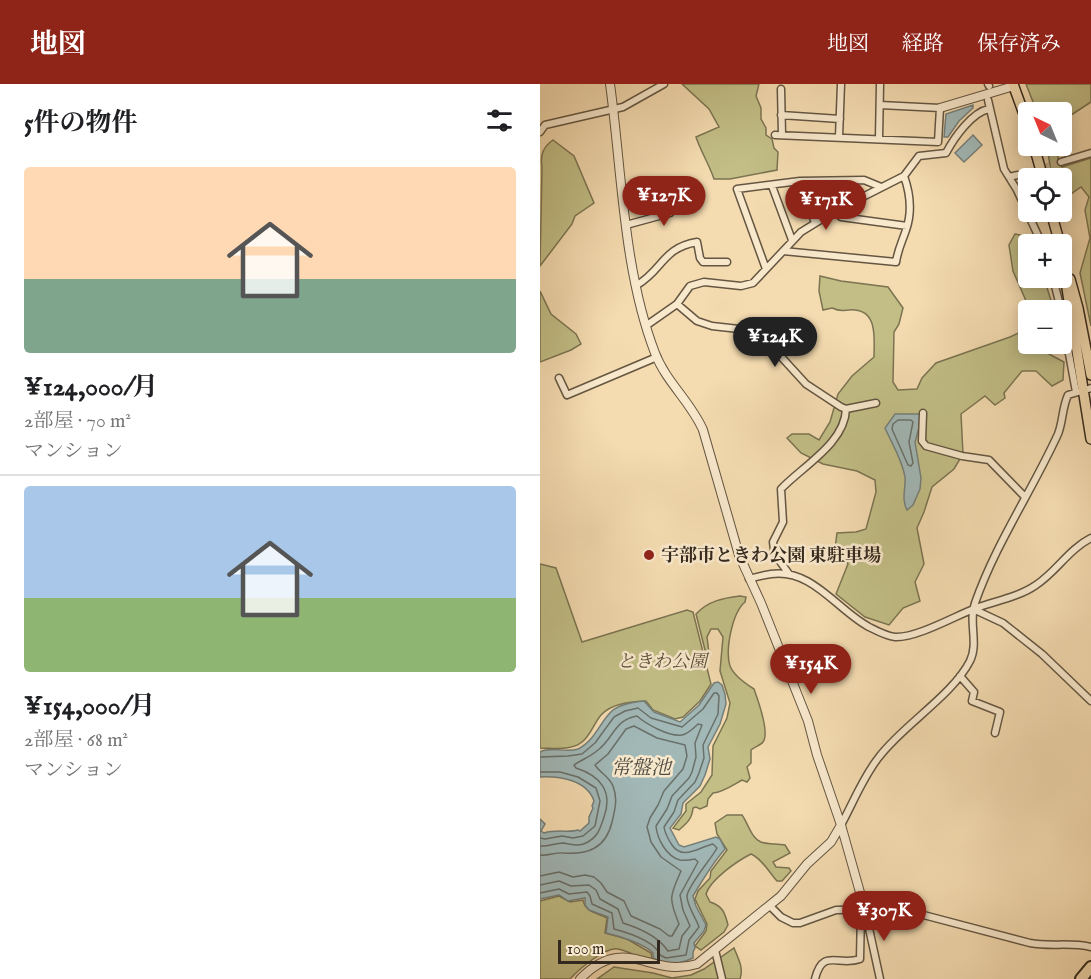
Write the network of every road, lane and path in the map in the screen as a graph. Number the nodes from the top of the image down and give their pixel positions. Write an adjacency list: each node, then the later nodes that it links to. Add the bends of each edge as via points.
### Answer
1 (610, 84): 10 (street)
2 (664, 84): 10 (street, via 623,107)
3 (841, 84): 15 (street)
4 (880, 84): 9 (street)
5 (1014, 85): 8 (main road); 11 (street)
6 (781, 89): 13 (street)
7 (988, 100): 12 (street)
8 (1020, 102)
9 (880, 105): 11 (street); 19 (street)
10 (613, 108): 16 (street); 31 (street)
11 (940, 108): 19 (street, via 938,142)
12 (989, 109): 23 (street, via 977,114 946,153 919,156); 24 (street)
13 (781, 115): 15 (street); 18 (street, via 778,135)
14 (540, 119): 16 (street)
15 (840, 119): 18 (street)
16 (545, 125): 17 (street)
17 (540, 132)
18 (839, 137): 19 (street)
19 (879, 139)
20 (1091, 153): 21 (street)
21 (1061, 162)
22 (1018, 175): 24 (street)
23 (904, 176): 27 (street); 32 (street, via 909,196)
24 (1009, 177): 33 (street)
25 (800, 181): 26 (street); 27 (street, via 864,180); 30 (street)
26 (772, 186): 34 (street); 37 (street, via 737,189)
27 (881, 187): 29 (street)
28 (669, 204): 31 (street, via 670,213)
29 (835, 211): 30 (street); 32 (street, via 842,217)
30 (815, 223): 34 (street)
31 (626, 225): 38 (street)
32 (907, 226): 35 (street, via 896,262)
33 (1038, 234)
34 (792, 240): 35 (street)
35 (783, 251): 37 (street)
36 (727, 262): 38 (street, via 703,262 697,242 684,244)
37 (766, 269): 41 (street, via 746,285 704,282 690,286)
38 (637, 285): 42 (street)
39 (1072, 287): 45 (main road)
40 (1067, 288): 47 (main road)
41 (677, 304): 42 (street); 49 (street, via 697,321 748,332 774,349 806,384)
42 (647, 325): 44 (street)
43 (1072, 351): 47 (street)
44 (657, 357): 46 (street, via 567,395); 55 (street, via 704,430 735,545)
45 (1091, 375)
46 (559, 378)
47 (1083, 389): 51 (main road); 52 (street, via 1068,395 1059,432)
48 (876, 403): 49 (street)
49 (846, 409): 54 (street, via 845,422 836,436 781,489 783,522 773,542)
50 (923, 413): 52 (street, via 922,441 926,446 989,460)
51 (1091, 439)
52 (1025, 497): 56 (street, via 990,563)
53 (1091, 538): 56 (street, via 1037,585)
54 (789, 574): 55 (street, via 772,573); 56 (street, via 808,582 868,626 896,637 932,627)
55 (749, 579): 60 (street, via 808,721)
56 (972, 609): 57 (street, via 974,647); 58 (street, via 1003,623)
57 (960, 676): 59 (street, via 974,692 972,701 1000,712); 60 (street, via 879,756)
58 (1091, 700)
59 (995, 733)
60 (841, 825): 61 (street, via 831,842); 62 (street)
61 (770, 906): 62 (street, via 793,923 836,910); 64 (street)
62 (863, 910): 63 (street, via 916,912 1042,945 1077,943); 66 (street); 69 (street, via 860,959 846,963 826,960 819,965)
63 (1091, 947)
64 (715, 950): 67 (street, via 696,964 675,971 614,959 601,963); 68 (street)
65 (1091, 967): 71 (highway)
66 (879, 976): 70 (street)
67 (580, 979)
68 (722, 979)
69 (814, 979)
70 (873, 979)
71 (1081, 979)

